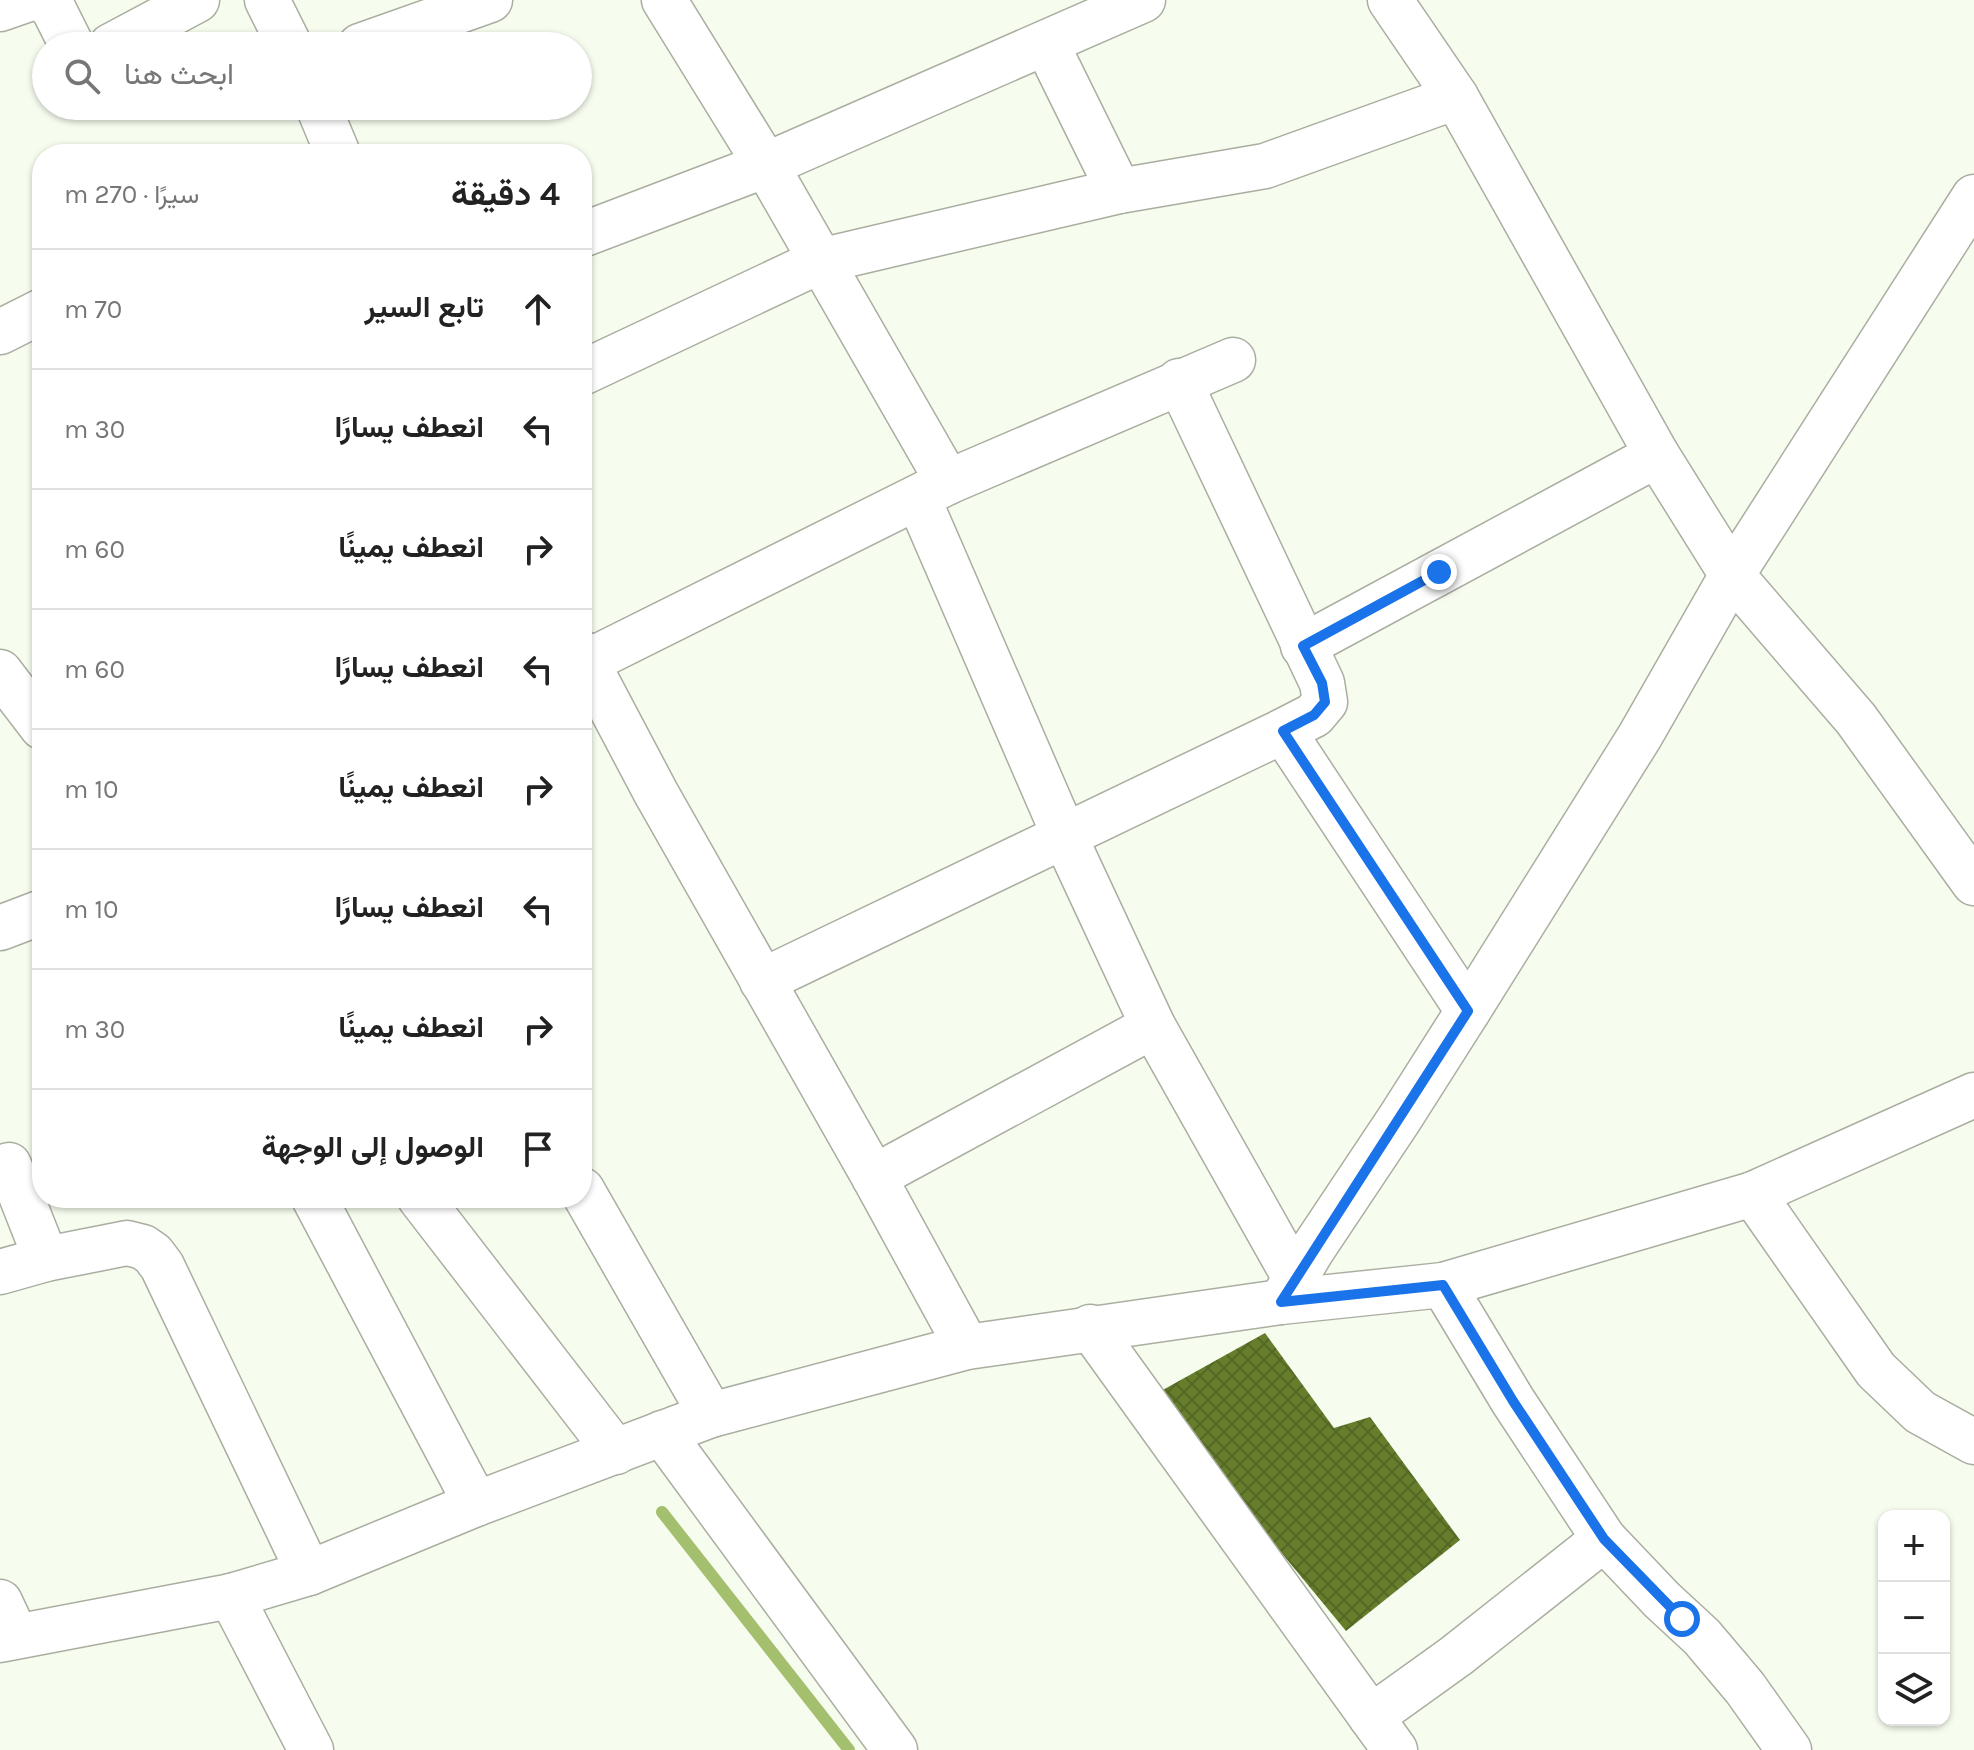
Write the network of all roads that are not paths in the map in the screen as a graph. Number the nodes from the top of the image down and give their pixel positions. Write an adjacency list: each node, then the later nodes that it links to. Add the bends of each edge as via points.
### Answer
1 (26, 0): 9 (street)
2 (45, 0): 10 (street)
3 (197, 0): 11 (street)
4 (267, 0): 12 (street)
5 (490, 0): 13 (street)
6 (664, 0): 18 (street)
7 (1143, 0): 14 (street)
8 (1390, 0): 15 (street)
9 (0, 9)
10 (65, 32)
11 (137, 32)
12 (283, 32)
13 (400, 32)
14 (1046, 43): 18 (street); 19 (street)
15 (1456, 97): 19 (street, via 1265,166); 28 (street)
16 (324, 120): 17 (street)
17 (334, 144)
18 (766, 165): 21 (street); 22 (street)
19 (1119, 191): 22 (street)
20 (1974, 197): 30 (street)
21 (592, 231)
22 (820, 261): 26 (street); 29 (street)
23 (32, 316): 24 (street)
24 (0, 332)
25 (1233, 360): 27 (street)
26 (592, 368)
27 (1179, 381): 29 (street); 31 (street)
28 (1657, 455): 30 (street); 31 (street)
29 (933, 490): 32 (street); 37 (street)
30 (1732, 575): 38 (street, via 1856,719); 42 (street, via 1640,736)
31 (1303, 646): 36 (street, via 1322,683 1325,702 1314,715)
32 (592, 654)
33 (0, 672): 35 (street)
34 (592, 673): 41 (street)
35 (32, 714)
36 (1283, 731): 37 (street); 42 (street)
37 (1064, 835): 41 (street); 43 (street)
38 (1974, 883)
39 (32, 916): 40 (street)
40 (0, 928)
41 (762, 981): 46 (street)
42 (1468, 1011): 54 (street)
43 (1153, 1026): 46 (street); 54 (street)
44 (1974, 1095): 47 (street)
45 (9, 1165): 51 (street)
46 (874, 1177): 56 (street)
47 (1753, 1194): 53 (street); 59 (street, via 1876,1370 1920,1412)
48 (592, 1207): 57 (street)
49 (319, 1208): 61 (street)
50 (428, 1208): 60 (street)
51 (46, 1259): 52 (street); 63 (street, via 127,1243 153,1254)
52 (0, 1272)
53 (1443, 1285): 54 (street); 62 (street)
54 (1288, 1290): 55 (street)
55 (1090, 1327): 56 (street); 66 (street)
56 (967, 1347): 57 (street)
57 (711, 1415): 58 (street)
58 (662, 1433): 60 (street); 68 (street)
59 (1974, 1442)
60 (616, 1452): 61 (street)
61 (476, 1504): 63 (street)
62 (1604, 1539): 66 (street, via 1456,1656); 69 (street, via 1702,1637)
63 (309, 1573): 64 (street)
64 (231, 1596): 65 (street); 67 (street)
65 (5, 1626)
66 (1383, 1733)
67 (311, 1750)
68 (895, 1750)
69 (1789, 1750)

